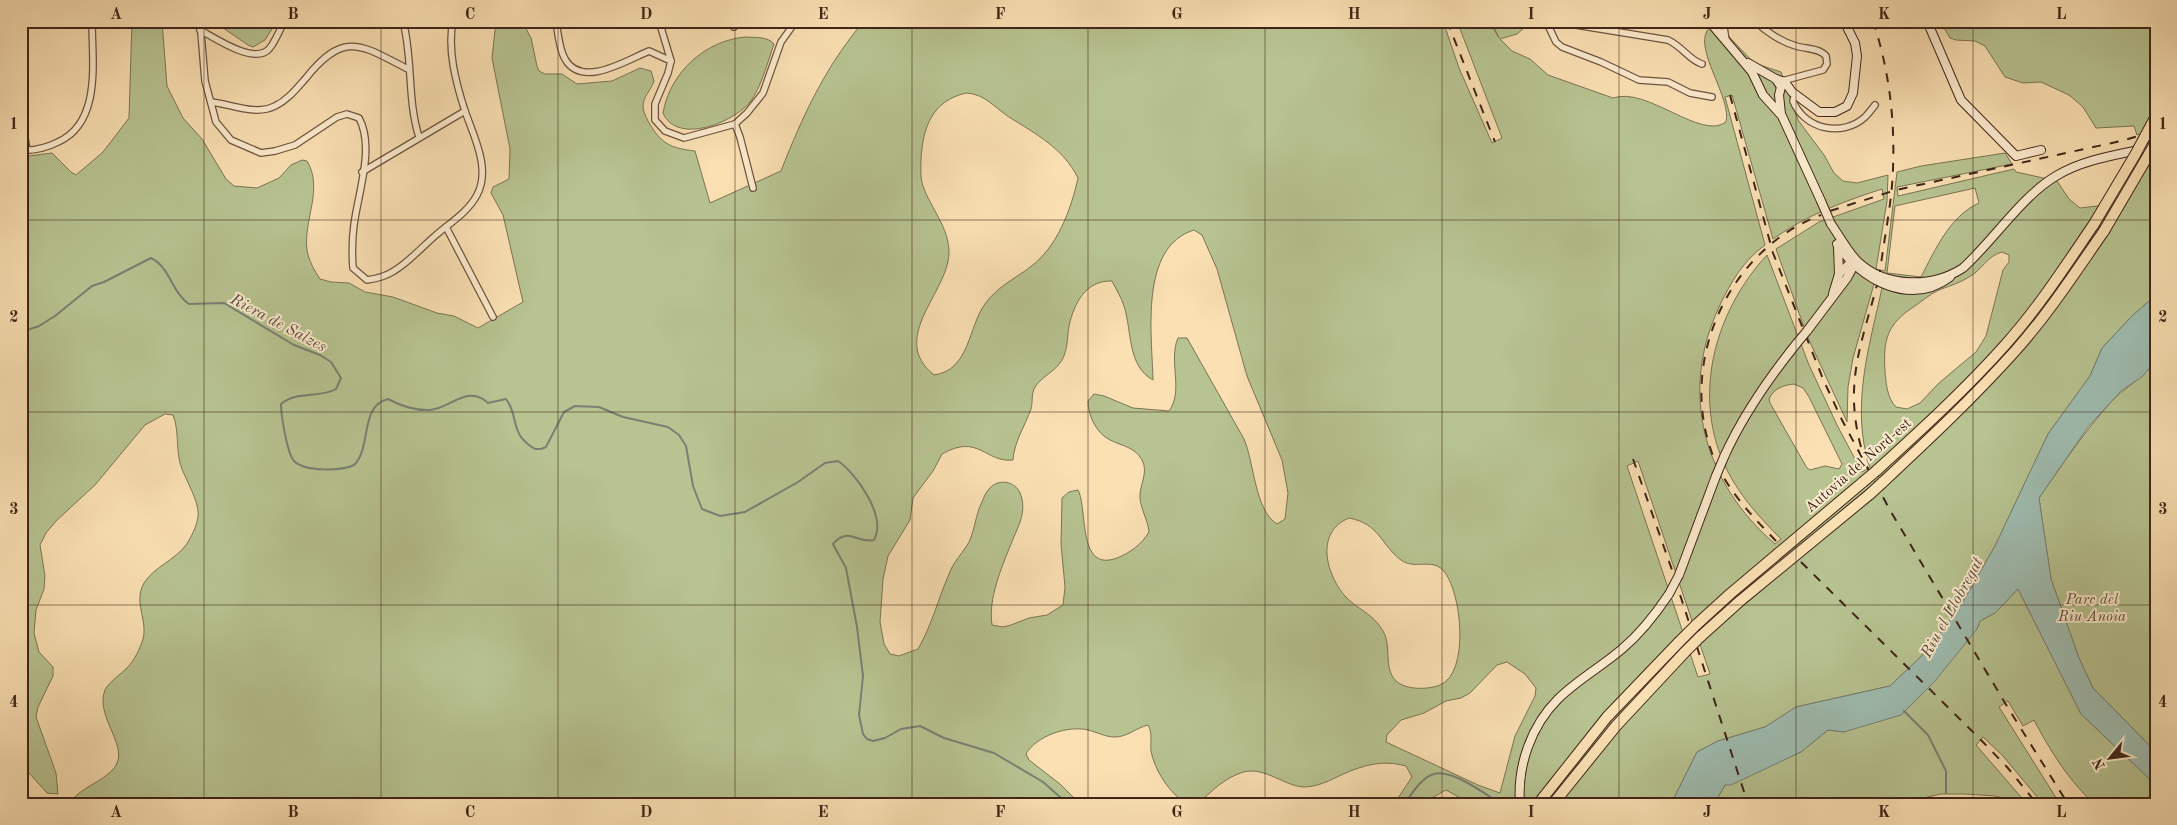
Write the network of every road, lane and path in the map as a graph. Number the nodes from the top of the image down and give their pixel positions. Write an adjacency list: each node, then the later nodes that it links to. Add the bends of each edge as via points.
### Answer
1 (92, 21): 37 (street, via 91,91 86,115 70,136 45,148)
2 (200, 21): 16 (street)
3 (284, 21): 16 (street, via 268,50 259,55 244,53)
4 (404, 21): 21 (street)
5 (453, 21): 30 (street, via 451,50)
6 (556, 21): 19 (street, via 565,60 578,71 612,69 649,51)
7 (659, 21): 19 (street)
8 (796, 21): 34 (street, via 781,42 763,93)
9 (1546, 21): 26 (street, via 1562,47 1639,80 1668,82 1690,93)
10 (1571, 21): 20 (street, via 1668,40)
11 (1709, 21): 17 (main road)
12 (1723, 21): 17 (street)
13 (1755, 21): 22 (street, via 1789,43 1826,56 1827,64 1823,70)
14 (1844, 21): 24 (main road, via 1855,43 1857,56 1850,102 1835,112 1823,113)
15 (1927, 21): 38 (main road, via 1964,106 2016,156)
16 (200, 30): 28 (street, via 205,81)
17 (1726, 40): 18 (main road)
18 (1742, 59): 22 (main road); 23 (main road)
19 (671, 61): 34 (street, via 655,104 655,120 664,131 684,138)
20 (1702, 64)
21 (408, 69): 28 (street, via 364,47 350,45 329,55 292,94 275,106 250,110); 35 (street)
22 (1777, 79): 23 (main road, via 1763,81); 24 (main road); 25 (main road, via 1781,87)
23 (1761, 88): 27 (main road)
24 (1793, 93): 25 (main road); 29 (street, via 1795,106 1812,124 1824,128 1846,128 1864,118)
25 (1779, 94): 27 (main road, via 1772,99); 32 (main road)
26 (1712, 97)
27 (1767, 98): 32 (main road)
28 (211, 102): 39 (street, via 216,122 231,140 262,153 295,145 337,117 347,114 359,118 364,127 367,151)
29 (1875, 105)
30 (465, 111): 35 (street); 42 (street, via 478,146 483,170 481,186 465,211)
31 (21, 113): 37 (street)
32 (1782, 116): 41 (main road, bridge)
33 (2156, 116): 54 (highway, Autovia del Nord-est, bridge, via 2094,224 2007,343 1950,403 1876,471 1696,625 1607,718)
34 (735, 124): 40 (street)
35 (419, 137): 39 (street)
36 (2156, 144): 48 (main road, via 2057,175 2033,195 1970,262); 55 (highway, Autovia del Nord-est, bridge, via 2104,231 2049,310 2017,349 1959,412 1882,484 1700,637 1616,726)
37 (24, 150)
38 (2040, 150)
39 (362, 172): 42 (street, via 352,251 353,268 367,280 387,275)
40 (753, 188)
41 (1831, 224): 43 (main road); 44 (main road)
42 (446, 227): 52 (street)
43 (1837, 244): 45 (main road); 46 (main road)
44 (1847, 248): 45 (main road); 50 (main road, via 1871,271)
45 (1852, 263): 46 (main road); 47 (main road); 49 (main road); 50 (main road, via 1881,279)
46 (1840, 274): 51 (main road)
47 (1864, 274): 48 (main road, via 1888,286 1907,289 1929,287); 49 (main road)
48 (1953, 274): 50 (main road, via 1924,282)
49 (1847, 278): 51 (main road)
50 (1897, 281)
51 (1832, 296): 53 (main road, bridge, via 1758,395 1738,428 1716,476 1679,575 1654,617 1630,642 1563,695 1542,719 1524,760)
52 (493, 317)
53 (1520, 804)
54 (1538, 804)
55 (1553, 804)

